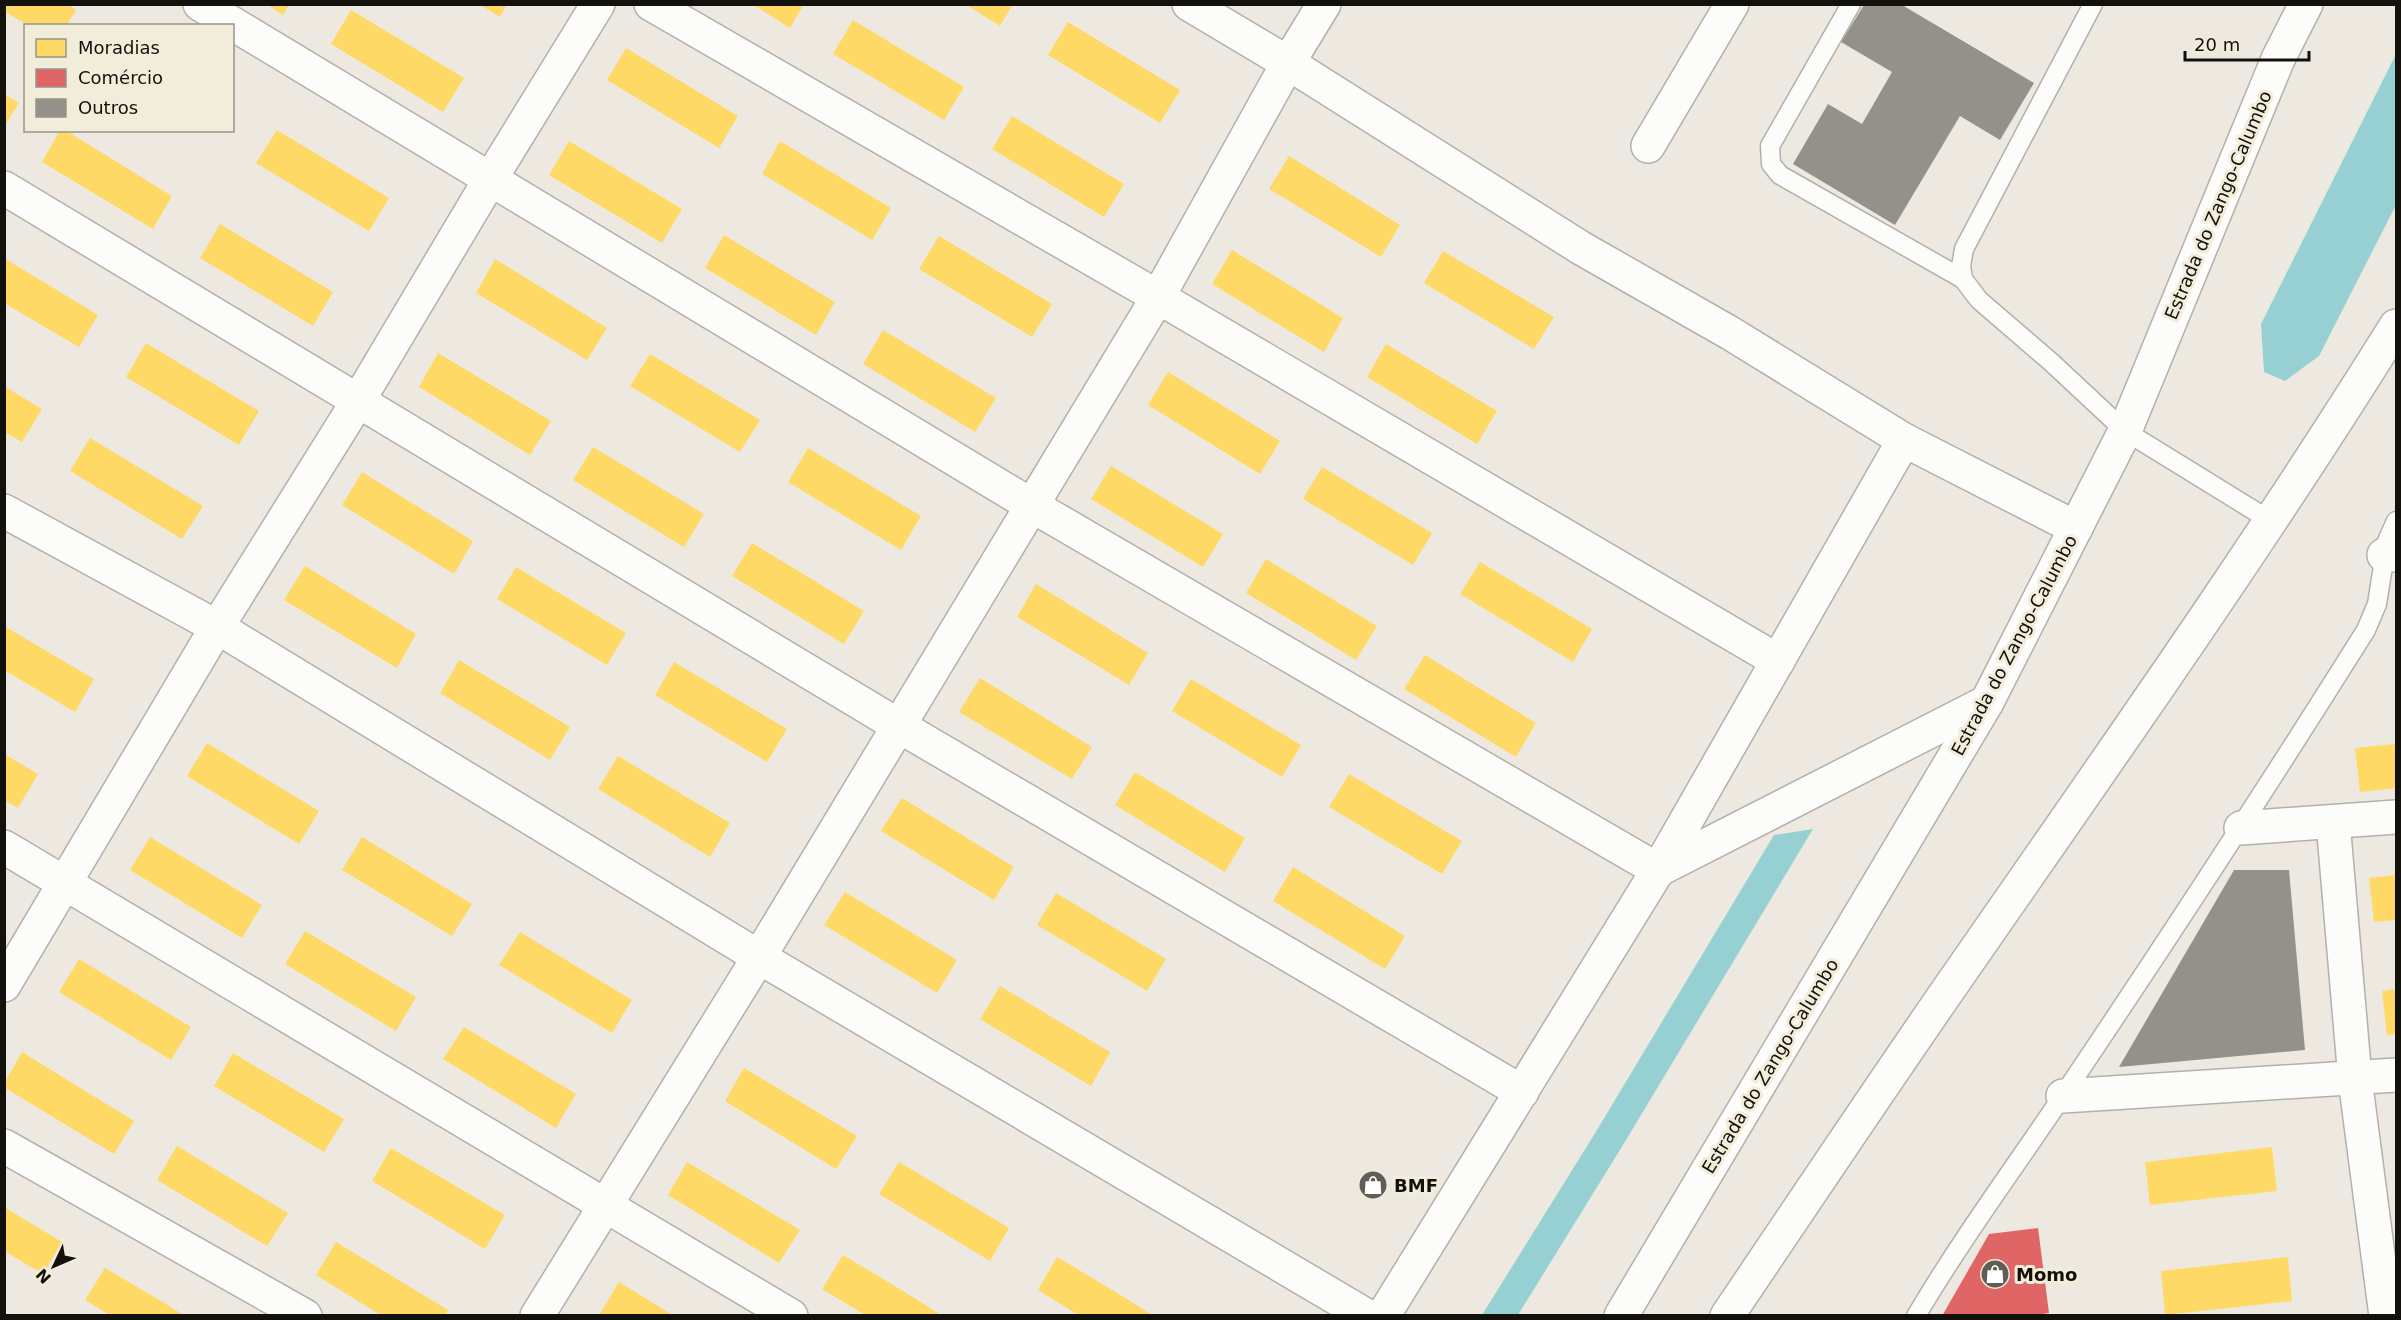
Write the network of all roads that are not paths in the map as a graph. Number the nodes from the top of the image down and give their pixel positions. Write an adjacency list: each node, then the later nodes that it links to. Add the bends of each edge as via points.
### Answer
1 (200, 4): 10 (street)
2 (598, 4): 14 (street)
3 (651, 4): 17 (street)
4 (1189, 4): 12 (street)
5 (1324, 4): 12 (street)
6 (1732, 4): 13 (street)
7 (1851, 4): 16 (lane, via 1770,146 1771,164 1780,175)
8 (2093, 4): 16 (lane, via 1964,249)
9 (2306, 4): 20 (street, Estrada do Zango-Calumbo, via 2278,59)
10 (233, 24)
11 (234, 24): 14 (street)
12 (1288, 63): 17 (street); 21 (street, via 1581,248 1730,333)
13 (1648, 146)
14 (491, 178): 19 (street); 22 (street)
15 (4, 188): 19 (street)
16 (1963, 279): 20 (lane, via 1979,300)
17 (1158, 297): 22 (street); 29 (street)
18 (2397, 326): 24 (street)
19 (358, 401): 28 (street); 31 (street)
20 (2124, 430): 24 (lane); 26 (street, Estrada do Zango-Calumbo)
21 (1904, 440): 26 (street); 29 (street)
22 (1031, 505): 31 (street); 36 (street)
23 (4, 511): 28 (street)
24 (2271, 521): 52 (street)
25 (2397, 521): 27 (lane, via 2388,541)
26 (2076, 528): 30 (street, Estrada do Zango-Calumbo)
27 (2390, 555): 34 (lane, via 2378,604 2366,630)
28 (217, 627): 37 (street); 38 (street)
29 (1778, 661): 36 (street)
30 (1987, 702): 36 (street); 51 (street, Estrada do Zango-Calumbo)
31 (899, 726): 38 (street); 42 (street)
32 (2397, 817): 33 (street)
33 (2333, 822): 34 (street); 41 (street)
34 (2241, 828): 43 (lane)
35 (4, 847): 37 (street)
36 (1658, 870): 42 (street)
37 (67, 883): 39 (street); 45 (street)
38 (759, 957): 45 (street); 49 (street)
39 (4, 985)
40 (2397, 1075): 41 (street)
41 (2355, 1079): 43 (street); 54 (street)
42 (1522, 1092): 50 (street)
43 (2063, 1096): 53 (lane, via 1948,1262)
44 (4, 1146): 46 (street)
45 (605, 1206): 47 (street); 48 (street)
46 (305, 1316)
47 (537, 1316)
48 (791, 1316)
49 (1367, 1316)
50 (1383, 1316)
51 (1621, 1316)
52 (1727, 1316)
53 (1916, 1316)
54 (2386, 1316)

